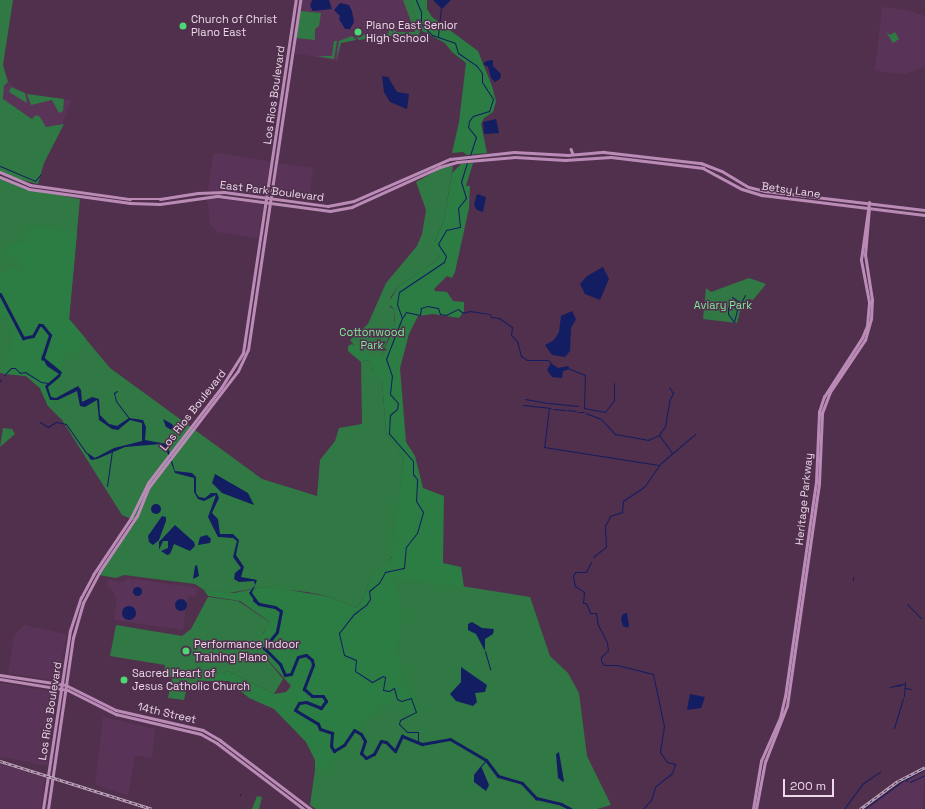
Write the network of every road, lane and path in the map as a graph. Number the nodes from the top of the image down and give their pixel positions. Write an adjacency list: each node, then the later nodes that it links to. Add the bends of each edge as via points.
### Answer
1 (296, 0): 3 (main road, Los Rios Boulevard)
2 (300, 0): 4 (main road, Los Rios Boulevard)
3 (294, 11): 4 (main road); 5 (main road, Los Rios Boulevard)
4 (298, 12): 6 (main road, Los Rios Boulevard)
5 (292, 28): 6 (main road, via 292,37); 13 (main road, Los Rios Boulevard)
6 (295, 40): 14 (main road, Los Rios Boulevard)
7 (570, 149): 9 (main road)
8 (604, 152): 9 (main road, Betsy Lane); 11 (main road); 23 (main road, Betsy Lane, via 701,162 757,189)
9 (574, 154): 10 (main road, Betsy Lane, via 514,152)
10 (486, 155): 24 (main road, East Park Boulevard, via 460,157 442,162 346,204)
11 (604, 157): 12 (main road, Betsy Lane, via 565,160 514,157); 27 (main road, Betsy Lane, via 693,166 709,170 757,194)
12 (484, 160): 26 (main road, East Park Boulevard, via 457,162 440,167 348,208 330,211)
13 (271, 170): 14 (main road); 19 (main road, Los Rios Boulevard)
14 (275, 170): 20 (main road, Los Rios Boulevard)
15 (0, 172): 17 (main road, East Park Boulevard, via 30,185 130,199 160,199)
16 (0, 178): 18 (main road, East Park Boulevard, via 29,189 130,204)
17 (224, 192): 18 (main road); 19 (main road, East Park Boulevard)
18 (224, 197): 21 (main road, East Park Boulevard)
19 (267, 198): 20 (main road, East Park Boulevard); 21 (main road, Los Rios Boulevard)
20 (271, 199): 22 (main road, Los Rios Boulevard); 24 (main road, East Park Boulevard)
21 (266, 202): 22 (main road, East Park Boulevard); 31 (main road, Los Rios Boulevard)
22 (270, 203): 26 (main road, East Park Boulevard); 32 (main road, Los Rios Boulevard)
23 (868, 203): 25 (main road, Betsy Lane); 27 (main road, Heritage Parkway)
24 (304, 204): 26 (main road)
25 (902, 207): 28 (main road, Betsy Lane); 29 (main road)
26 (304, 208)
27 (868, 208): 29 (main road, Betsy Lane); 54 (main road, Heritage Parkway, via 861,260 869,302 867,326 824,397 819,412 816,482 785,697 780,718 761,761)
28 (925, 210)
29 (902, 212): 30 (main road, Betsy Lane)
30 (925, 215)
31 (262, 229): 32 (main road); 33 (main road, Los Rios Boulevard, via 243,353 221,388 153,475 129,521 85,589)
32 (266, 230): 33 (main road, Los Rios Boulevard, via 251,334 244,359 146,494 137,516 88,591)
33 (71, 638): 34 (main road, Los Rios Boulevard); 35 (main road, Los Rios Boulevard)
34 (66, 656): 35 (main road); 40 (main road, Los Rios Boulevard)
35 (70, 657): 41 (main road, Los Rios Boulevard)
36 (0, 675): 38 (main road, 14th Street)
37 (0, 679): 39 (main road, 14th Street)
38 (30, 679): 39 (main road); 40 (main road, 14th Street)
39 (29, 683): 42 (main road, 14th Street)
40 (62, 684): 41 (main road, 14th Street); 42 (main road, Los Rios Boulevard)
41 (66, 685): 43 (main road, Los Rios Boulevard); 44 (main road, 14th Street)
42 (61, 688): 43 (main road, 14th Street); 50 (main road, Los Rios Boulevard)
43 (65, 689): 45 (main road, 14th Street); 51 (main road, Los Rios Boulevard)
44 (98, 701): 45 (main road); 46 (main road, 14th Street)
45 (96, 704): 47 (main road, 14th Street)
46 (126, 712): 47 (main road); 48 (main road, 14th Street)
47 (125, 716): 49 (main road, 14th Street)
48 (147, 717): 49 (main road); 60 (main road, 14th Street, via 210,733)
49 (146, 721): 59 (main road, 14th Street, via 190,730 210,739)
50 (56, 722): 51 (main road); 52 (main road, Los Rios Boulevard)
51 (61, 722): 53 (main road, Los Rios Boulevard)
52 (52, 744): 53 (main road); 55 (main road, Los Rios Boulevard)
53 (57, 745): 56 (main road, Los Rios Boulevard)
54 (757, 790): 61 (main road, Heritage Parkway); 62 (main road, Heritage Parkway)
55 (44, 804): 56 (main road); 57 (main road, Los Rios Boulevard)
56 (48, 805): 58 (main road, Los Rios Boulevard)
57 (43, 809)
58 (48, 809)
59 (304, 809)
60 (311, 809)
61 (753, 809)
62 (756, 809)

